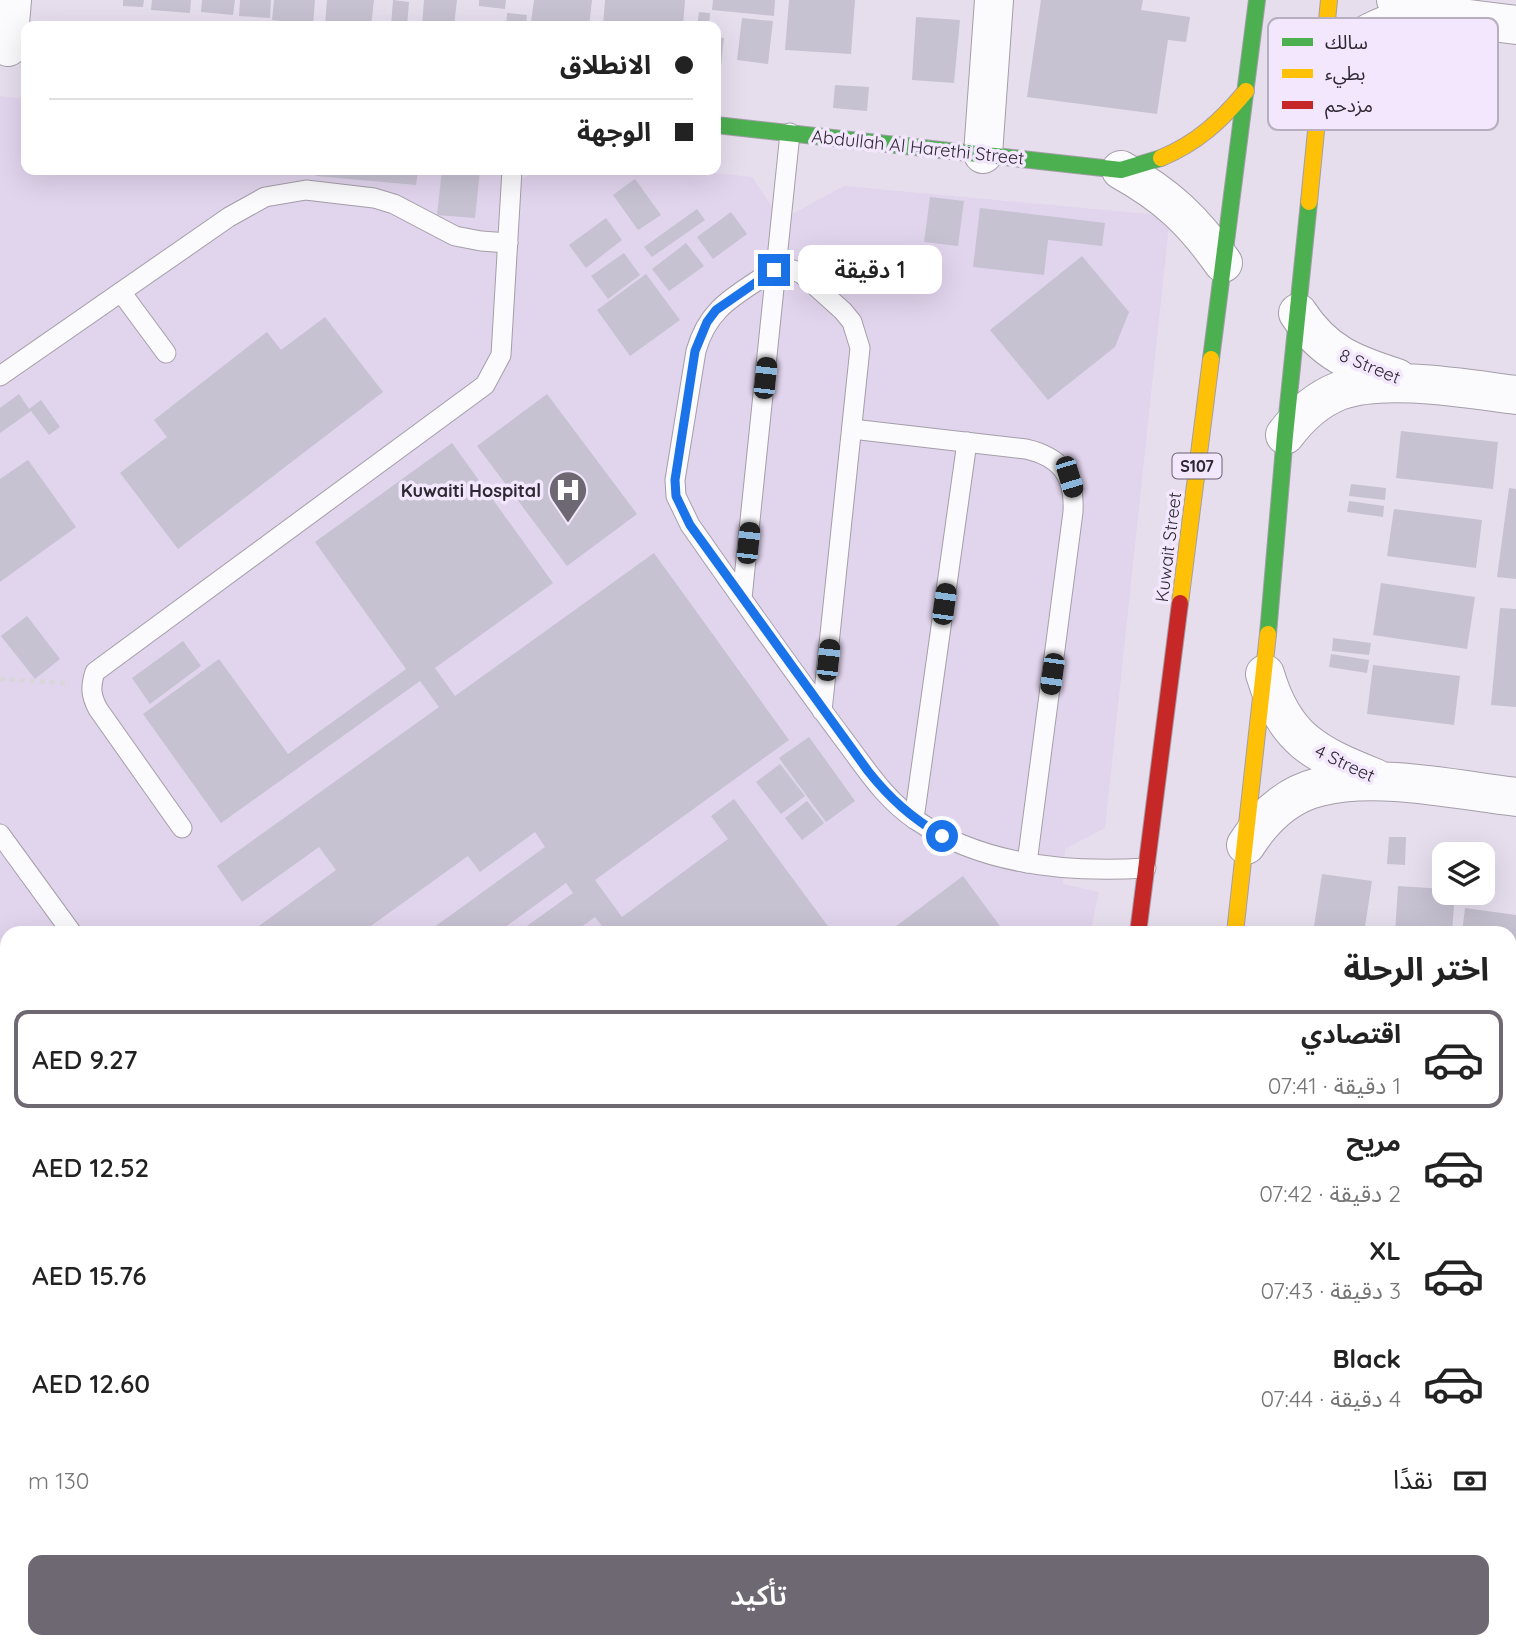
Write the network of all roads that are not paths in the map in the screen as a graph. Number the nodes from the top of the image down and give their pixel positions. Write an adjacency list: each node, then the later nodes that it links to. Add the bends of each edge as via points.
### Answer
1 (12, 0): 11 (street)
2 (994, 0): 16 (street)
3 (1256, 0): 12 (main road, Kuwait Street / S107)
4 (1329, 0): 6 (main road)
5 (1412, 7): 7 (street); 8 (street)
6 (1327, 18)
7 (1396, 18)
8 (1476, 18)
9 (1498, 22): 10 (street)
10 (1516, 25)
11 (11, 48)
12 (1245, 91): 17 (main road, Abdullah Al Harethi Street, via 1222,120 1192,144); 20 (main road, Kuwait Street / S107)
13 (721, 126): 15 (main road, Abdullah Al Harethi Street)
14 (1316, 130): 23 (main road)
15 (790, 133): 16 (main road, Abdullah Al Harethi Street); 21 (lane)
16 (984, 154): 17 (main road, Abdullah Al Harethi Street)
17 (1121, 170): 20 (street, Abdullah Al Harethi Street, via 1179,209)
18 (512, 175): 19 (lane)
19 (508, 243): 22 (lane, via 455,236 374,198 285,192 247,206); 37 (lane, via 501,355 485,385 95,672 92,698 98,709)
20 (1223, 263): 41 (main road, Kuwait Street / S107)
21 (776, 268): 28 (lane, via 802,274 852,322 858,334); 31 (lane); 31 (lane, via 716,310 700,336 675,480 681,511)
22 (121, 292): 24 (lane); 25 (lane)
23 (1298, 313): 26 (street, 8 Street, via 1336,353 1360,366); 29 (main road)
24 (166, 353)
25 (0, 376)
26 (1416, 383): 27 (street, 8 Street); 29 (street, 8 Street, via 1341,390 1310,407)
27 (1516, 395)
28 (852, 429): 30 (lane); 33 (lane)
29 (1285, 435): 32 (main road)
30 (967, 442): 36 (lane); 40 (lane, via 1044,453 1069,477 1074,494)
31 (742, 598): 33 (lane)
32 (1265, 674): 34 (street, 4 Street, via 1280,713 1307,745); 39 (main road)
33 (822, 711): 36 (lane, via 889,797)
34 (1384, 781): 35 (street, 4 Street); 39 (street, 4 Street, via 1301,793 1269,815)
35 (1516, 797)
36 (914, 819): 40 (lane, via 942,836)
37 (182, 828)
38 (0, 834): 43 (lane)
39 (1246, 845): 45 (main road)
40 (1027, 863): 41 (lane, via 1105,871)
41 (1146, 868): 42 (main road); 44 (main road, Kuwait Street / S107)
42 (1158, 913)
43 (67, 926)
44 (1139, 926)
45 (1236, 926)

